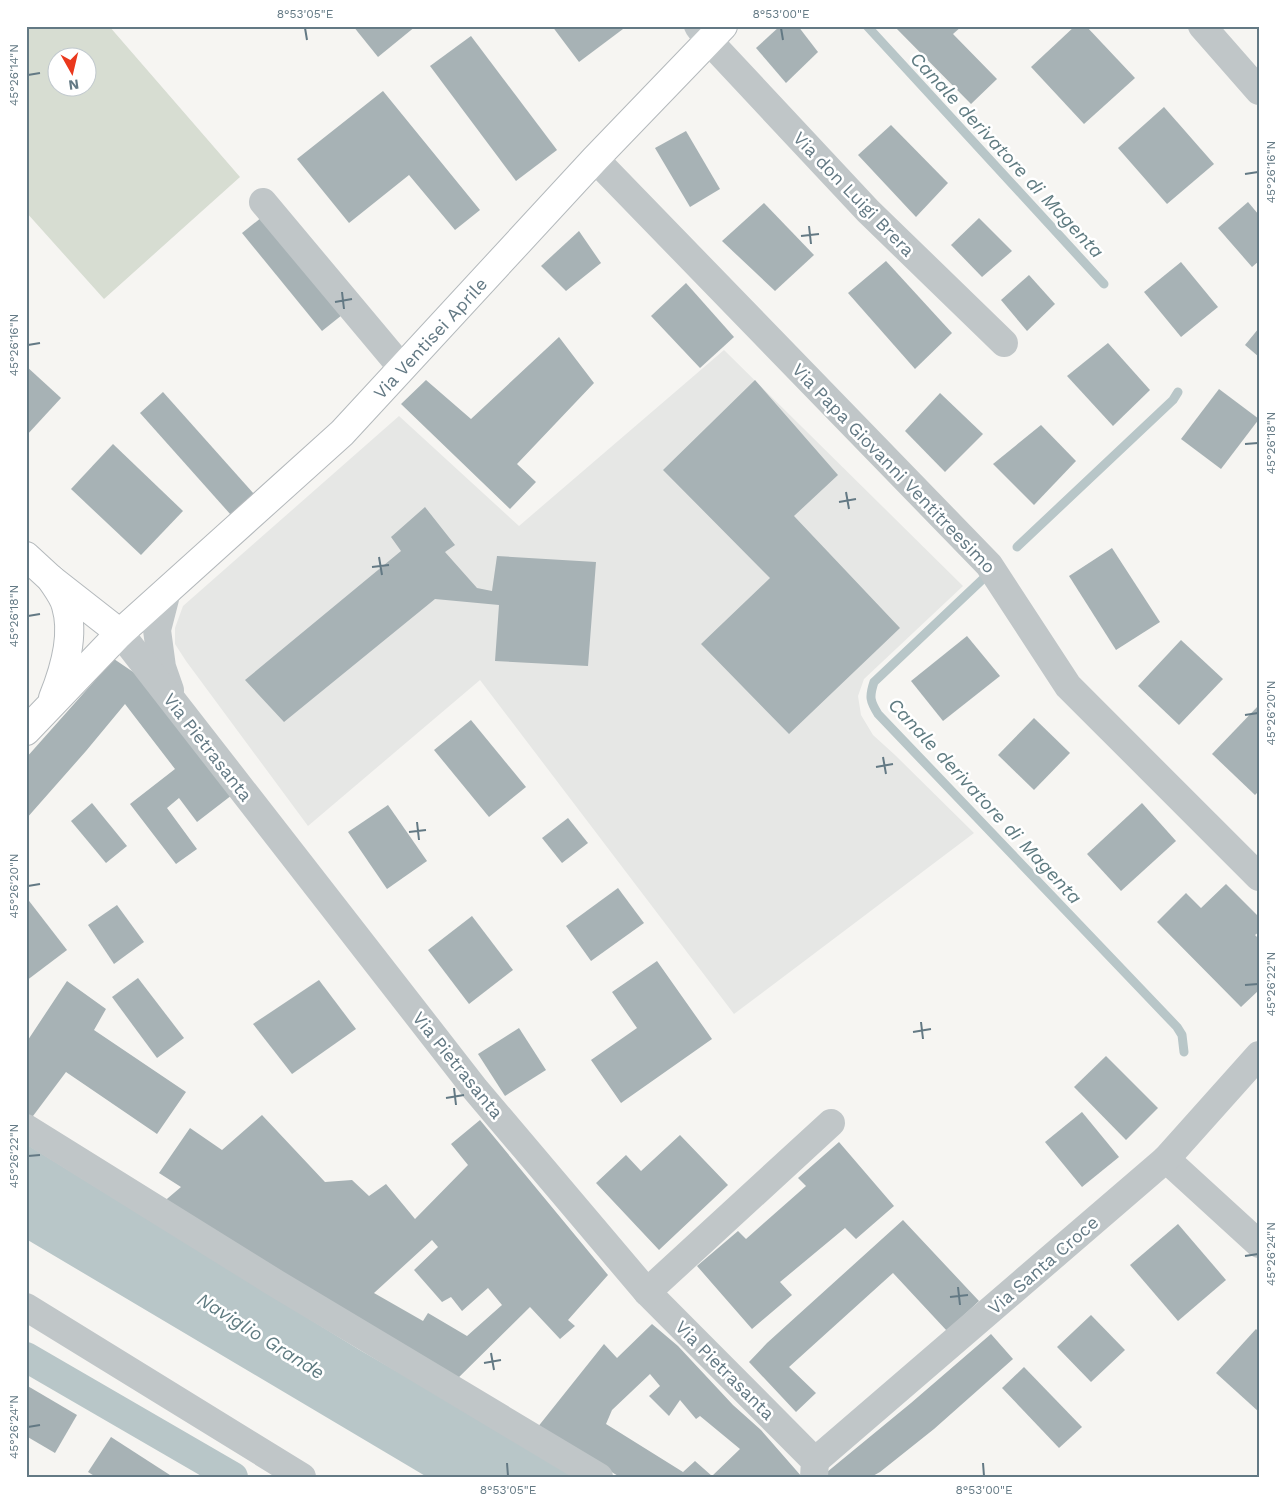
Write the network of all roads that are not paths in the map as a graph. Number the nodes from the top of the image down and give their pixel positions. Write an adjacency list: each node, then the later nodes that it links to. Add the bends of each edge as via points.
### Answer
1 (1202, 26): 3 (street)
2 (710, 31): 4 (main road, Via Ventisei Aprile); 6 (street, Via don Luigi Brera, via 868,212)
3 (1259, 91)
4 (595, 159): 7 (main road, Via Ventisei Aprile); 15 (street, Via Papa Giovanni Ventitreesimo, via 990,565 1068,686)
5 (263, 202): 7 (street)
6 (1004, 343)
7 (402, 368): 10 (main road, Via Ventisei Aprile, via 342,433)
8 (26, 556): 9 (main road)
9 (51, 578): 11 (main road); 13 (main road, via 66,604 70,639)
10 (167, 591): 11 (main road, Via Ventisei Aprile); 12 (street, via 157,630 162,666)
11 (120, 633): 12 (street, Via Pietrasanta); 13 (main road, Via Ventisei Aprile)
12 (175, 703): 21 (street, Via Pietrasanta, via 475,1089)
13 (49, 707): 14 (main road, Via Ventisei Aprile)
14 (26, 730)
15 (1259, 877)
16 (1259, 1055): 19 (street, Via Santa Croce)
17 (831, 1123): 21 (street)
18 (26, 1128): 25 (street, via 272,1281)
19 (1166, 1159): 20 (street); 23 (street, Via Santa Croce)
20 (1259, 1244)
21 (648, 1292): 23 (street, Via Pietrasanta)
22 (26, 1308): 24 (street)
23 (814, 1469)
24 (302, 1477)
25 (599, 1477)

